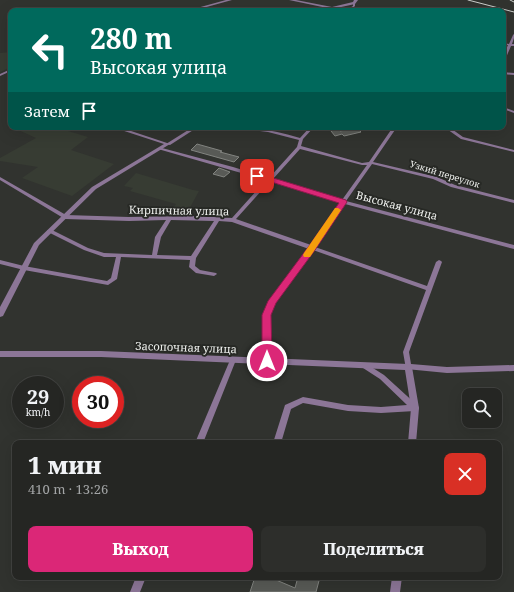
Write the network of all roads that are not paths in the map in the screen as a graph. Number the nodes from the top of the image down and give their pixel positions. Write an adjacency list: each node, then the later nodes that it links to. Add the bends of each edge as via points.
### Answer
1 (230, 0): 4 (street)
2 (291, 0): 5 (street)
3 (355, 1): 5 (street)
4 (199, 8)
5 (332, 8)
6 (514, 35): 8 (street)
7 (506, 44): 8 (street)
8 (510, 45): 9 (street); 10 (street)
9 (514, 45)
10 (506, 54)
11 (124, 130): 18 (street)
12 (191, 130): 18 (street)
13 (260, 130): 17 (street)
14 (309, 130): 17 (street)
15 (393, 130): 22 (street)
16 (450, 130): 21 (street, via 462,138)
17 (301, 139): 19 (street)
18 (168, 144): 20 (street)
19 (299, 147): 22 (street, Узкий переулок, via 362,164); 24 (street)
20 (160, 149): 24 (street, Высокая улица); 27 (street, via 94,188)
21 (514, 151)
22 (372, 163): 25 (street); 26 (street, Узкий переулок, via 435,178 453,186)
23 (0, 178): 27 (street, Кирпичная улица)
24 (270, 180): 25 (street, Высокая улица); 30 (street)
25 (343, 202): 32 (street, Высокая улица); 33 (street)
26 (514, 202)
27 (65, 217): 28 (street, Кирпичная улица); 31 (street)
28 (170, 218): 29 (street, Кирпичная улица); 35 (street, via 158,237)
29 (218, 219): 30 (street, Кирпичная улица); 36 (street)
30 (233, 220): 33 (street, Кирпичная улица)
31 (50, 231): 34 (street, via 86,249 104,255); 39 (street, via 36,244)
32 (514, 247)
33 (312, 248): 41 (street, Кирпичная улица); 45 (street, via 272,301 266,315)
34 (119, 256): 35 (street); 39 (street, via 114,279 108,283)
35 (154, 257): 36 (street)
36 (193, 258): 40 (street, via 192,268 198,272)
37 (0, 262): 39 (street)
38 (439, 262): 41 (street)
39 (24, 268): 42 (street)
40 (214, 274)
41 (429, 289): 47 (street, via 406,352)
42 (0, 314)
43 (0, 354): 44 (street, Засопочная улица, via 101,354)
44 (233, 360): 45 (street, Засопочная улица); 50 (street)
45 (267, 361): 46 (street, Засопочная улица)
46 (365, 366): 47 (street, Засопочная улица); 49 (street, via 382,377)
47 (408, 367): 48 (street, Засопочная улица, via 447,370); 49 (street)
48 (514, 368)
49 (415, 408): 51 (street, via 348,408 303,400 288,407); 52 (street)
50 (200, 440)
51 (277, 440)
52 (412, 440)
53 (140, 580): 55 (street)
54 (397, 580): 56 (street)
55 (135, 592)
56 (395, 592)

